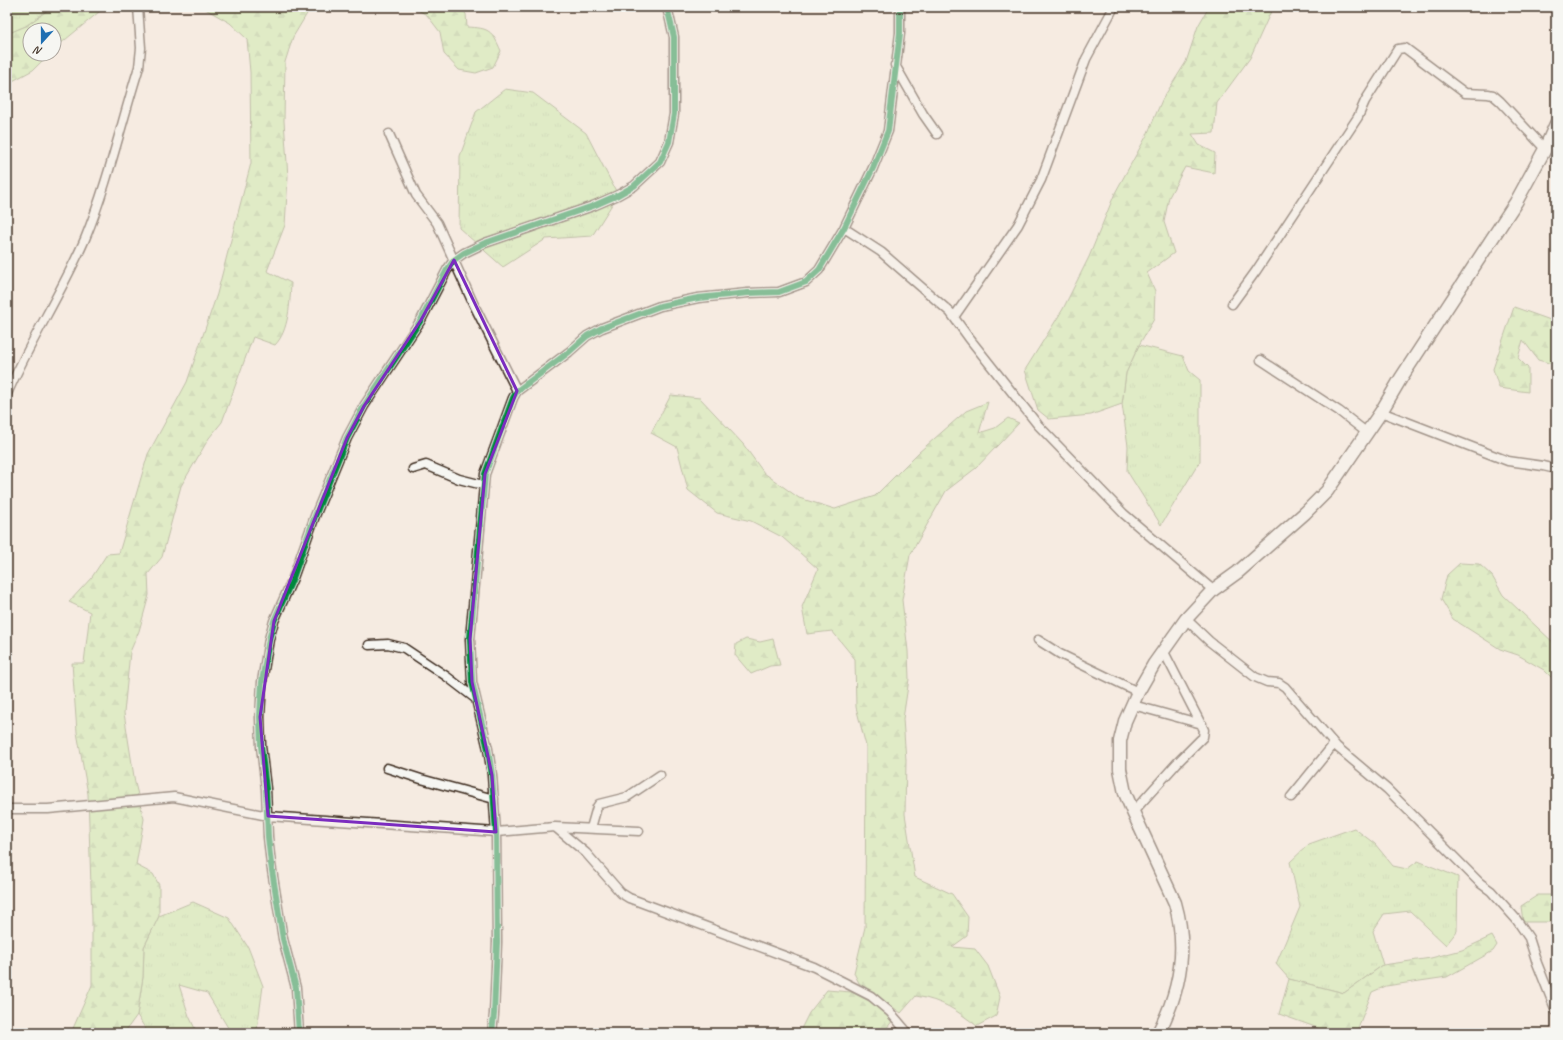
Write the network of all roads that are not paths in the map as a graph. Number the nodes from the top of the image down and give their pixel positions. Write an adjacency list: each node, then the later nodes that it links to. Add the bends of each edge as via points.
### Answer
1 (138, 7): 16 (street, via 141,48 139,67 101,193 71,269 26,352)
2 (667, 7): 11 (street, via 674,37 674,114 670,142 660,162 634,186 618,195 485,243)
3 (900, 7): 5 (street, via 900,33)
4 (1114, 7): 13 (street, via 1086,59 1038,186 1018,225)
5 (895, 65): 8 (street, via 922,114); 10 (street, via 888,131)
6 (1556, 124): 9 (street)
7 (389, 134): 11 (street, via 413,189 437,223)
8 (937, 134)
9 (1545, 149): 12 (street, via 1493,95 1465,93 1405,48 1398,49 1365,101 1358,117); 17 (street, via 1516,202)
10 (844, 228): 13 (street, via 881,252); 15 (street, via 819,270 806,282 779,292 748,292 660,306 587,336)
11 (454, 260): 15 (street); 38 (street, via 421,320 364,406 348,438 274,621 265,661 260,717)
12 (1232, 304)
13 (954, 317): 22 (street, via 1043,430 1124,514)
14 (1261, 360): 18 (street, via 1339,411)
15 (517, 391): 21 (street)
16 (7, 394)
17 (1381, 412): 18 (street); 20 (street, via 1508,461)
18 (1366, 432): 22 (street, via 1322,497)
19 (413, 468): 21 (street, via 426,465 459,479)
20 (1556, 469)
21 (483, 485): 28 (street, via 470,639 471,672)
22 (1213, 590): 23 (street)
23 (1186, 619): 26 (street); 31 (street, via 1209,641 1255,677 1284,687)
24 (1038, 640): 27 (street, via 1060,654)
25 (369, 644): 28 (street, via 388,644 404,648)
26 (1163, 650): 27 (street); 30 (street)
27 (1138, 692): 29 (street)
28 (476, 699): 35 (street, via 488,749)
29 (1133, 705): 30 (street); 37 (street, via 1120,741 1120,769 1125,793)
30 (1202, 724): 37 (street, via 1202,737)
31 (1334, 744): 34 (street); 43 (street, via 1387,789 1480,883 1492,891 1516,918 1529,938)
32 (387, 768): 35 (street)
33 (660, 775): 40 (street, via 627,797 599,804)
34 (1291, 797)
35 (494, 800): 42 (street)
36 (7, 809): 38 (street, via 48,809 174,798)
37 (1133, 812): 47 (street, via 1179,917 1182,959 1172,1005)
38 (268, 816): 42 (street); 44 (street, via 270,864 283,939 296,988)
39 (555, 827): 40 (street); 42 (street); 46 (street, via 586,852 621,893 629,898 814,967 871,996 890,1012)
40 (592, 828): 41 (street)
41 (640, 831)
42 (496, 832): 45 (street, via 497,942)
43 (1556, 1011)
44 (299, 1033)
45 (492, 1033)
46 (908, 1033)
47 (1158, 1033)

